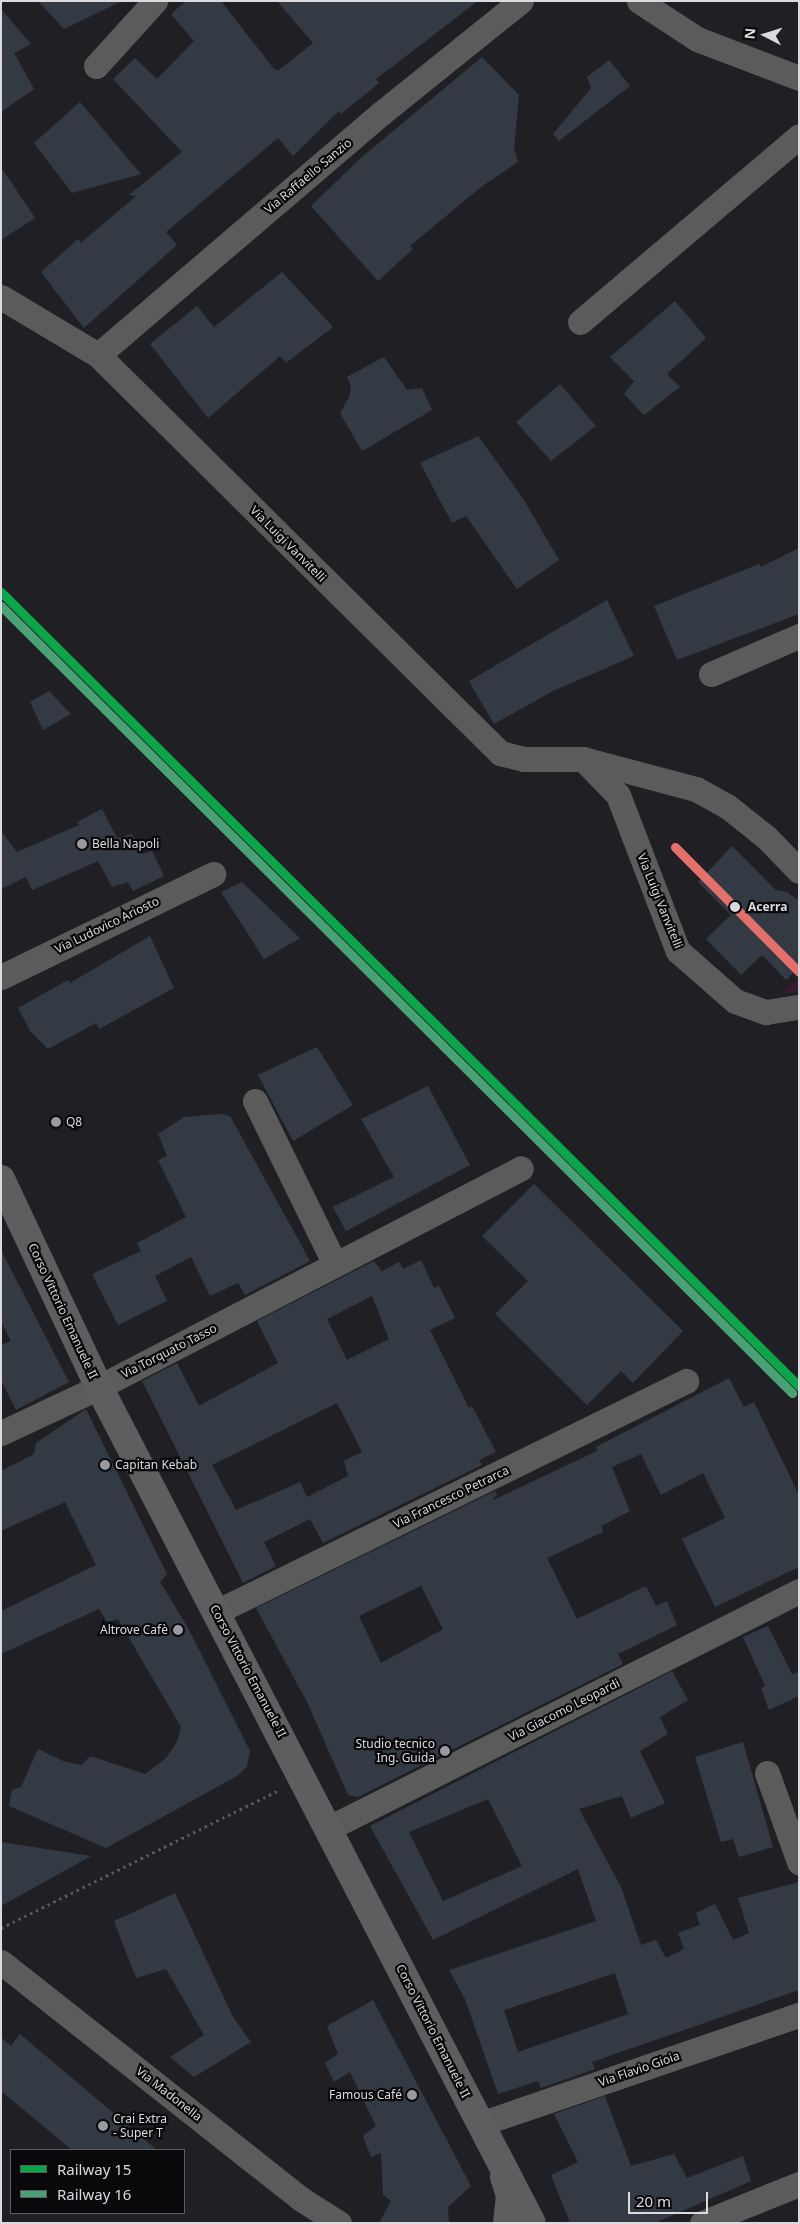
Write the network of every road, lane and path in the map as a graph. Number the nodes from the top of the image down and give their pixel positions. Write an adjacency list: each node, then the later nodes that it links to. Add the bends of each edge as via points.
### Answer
1 (155, 1): 4 (street)
2 (521, 1): 9 (street, Via Raffaello Sanzio, via 379,115)
3 (639, 1): 5 (street, via 697,39)
4 (96, 66)
5 (799, 78)
6 (799, 136): 8 (street)
7 (1, 296): 9 (street, Via Luigi Vanvitelli)
8 (580, 322)
9 (98, 355): 12 (street, Via Luigi Vanvitelli, via 500,753 524,759)
10 (799, 636): 11 (street)
11 (711, 674)
12 (583, 759): 13 (street, Via Luigi Vanvitelli, via 696,789 727,806 766,837); 16 (street, Via Luigi Vanvitelli, via 618,795 678,951 735,1001 766,1012)
13 (799, 871)
14 (213, 874): 15 (street, Via Ludovico Ariosto)
15 (1, 976)
16 (799, 1007)
17 (255, 1101): 20 (street)
18 (521, 1168): 20 (street, Via Torquato Tasso)
19 (1, 1179): 22 (main road, Corso Vittorio Emanuele II)
20 (335, 1264): 22 (street, Via Torquato Tasso)
21 (686, 1381): 25 (street, Via Francesco Petrarca)
22 (99, 1387): 23 (street, Via Torquato Tasso); 25 (main road, Corso Vittorio Emanuele II)
23 (1, 1433)
24 (799, 1591): 28 (street, Via Giacomo Leopardi)
25 (216, 1612): 27 (main road, Corso Vittorio Emanuele II)
26 (767, 1773): 29 (street)
27 (304, 1777): 28 (main road, Corso Vittorio Emanuele II); 30 (path)
28 (329, 1828): 33 (main road, Corso Vittorio Emanuele II)
29 (799, 1862)
30 (1, 1928)
31 (1, 1962): 36 (street, Via Madonella, via 301,2199)
32 (799, 2015): 33 (street, Via Flavio Gioia)
33 (480, 2124): 34 (main road, Corso Vittorio Emanuele II)
34 (499, 2161): 37 (main road, Corso Vittorio Emanuele II, via 510,2196); 38 (main road, Corso Vittorio Emanuele II)
35 (799, 2184): 39 (street)
36 (339, 2223)
37 (507, 2223)
38 (532, 2223)
39 (702, 2223)

